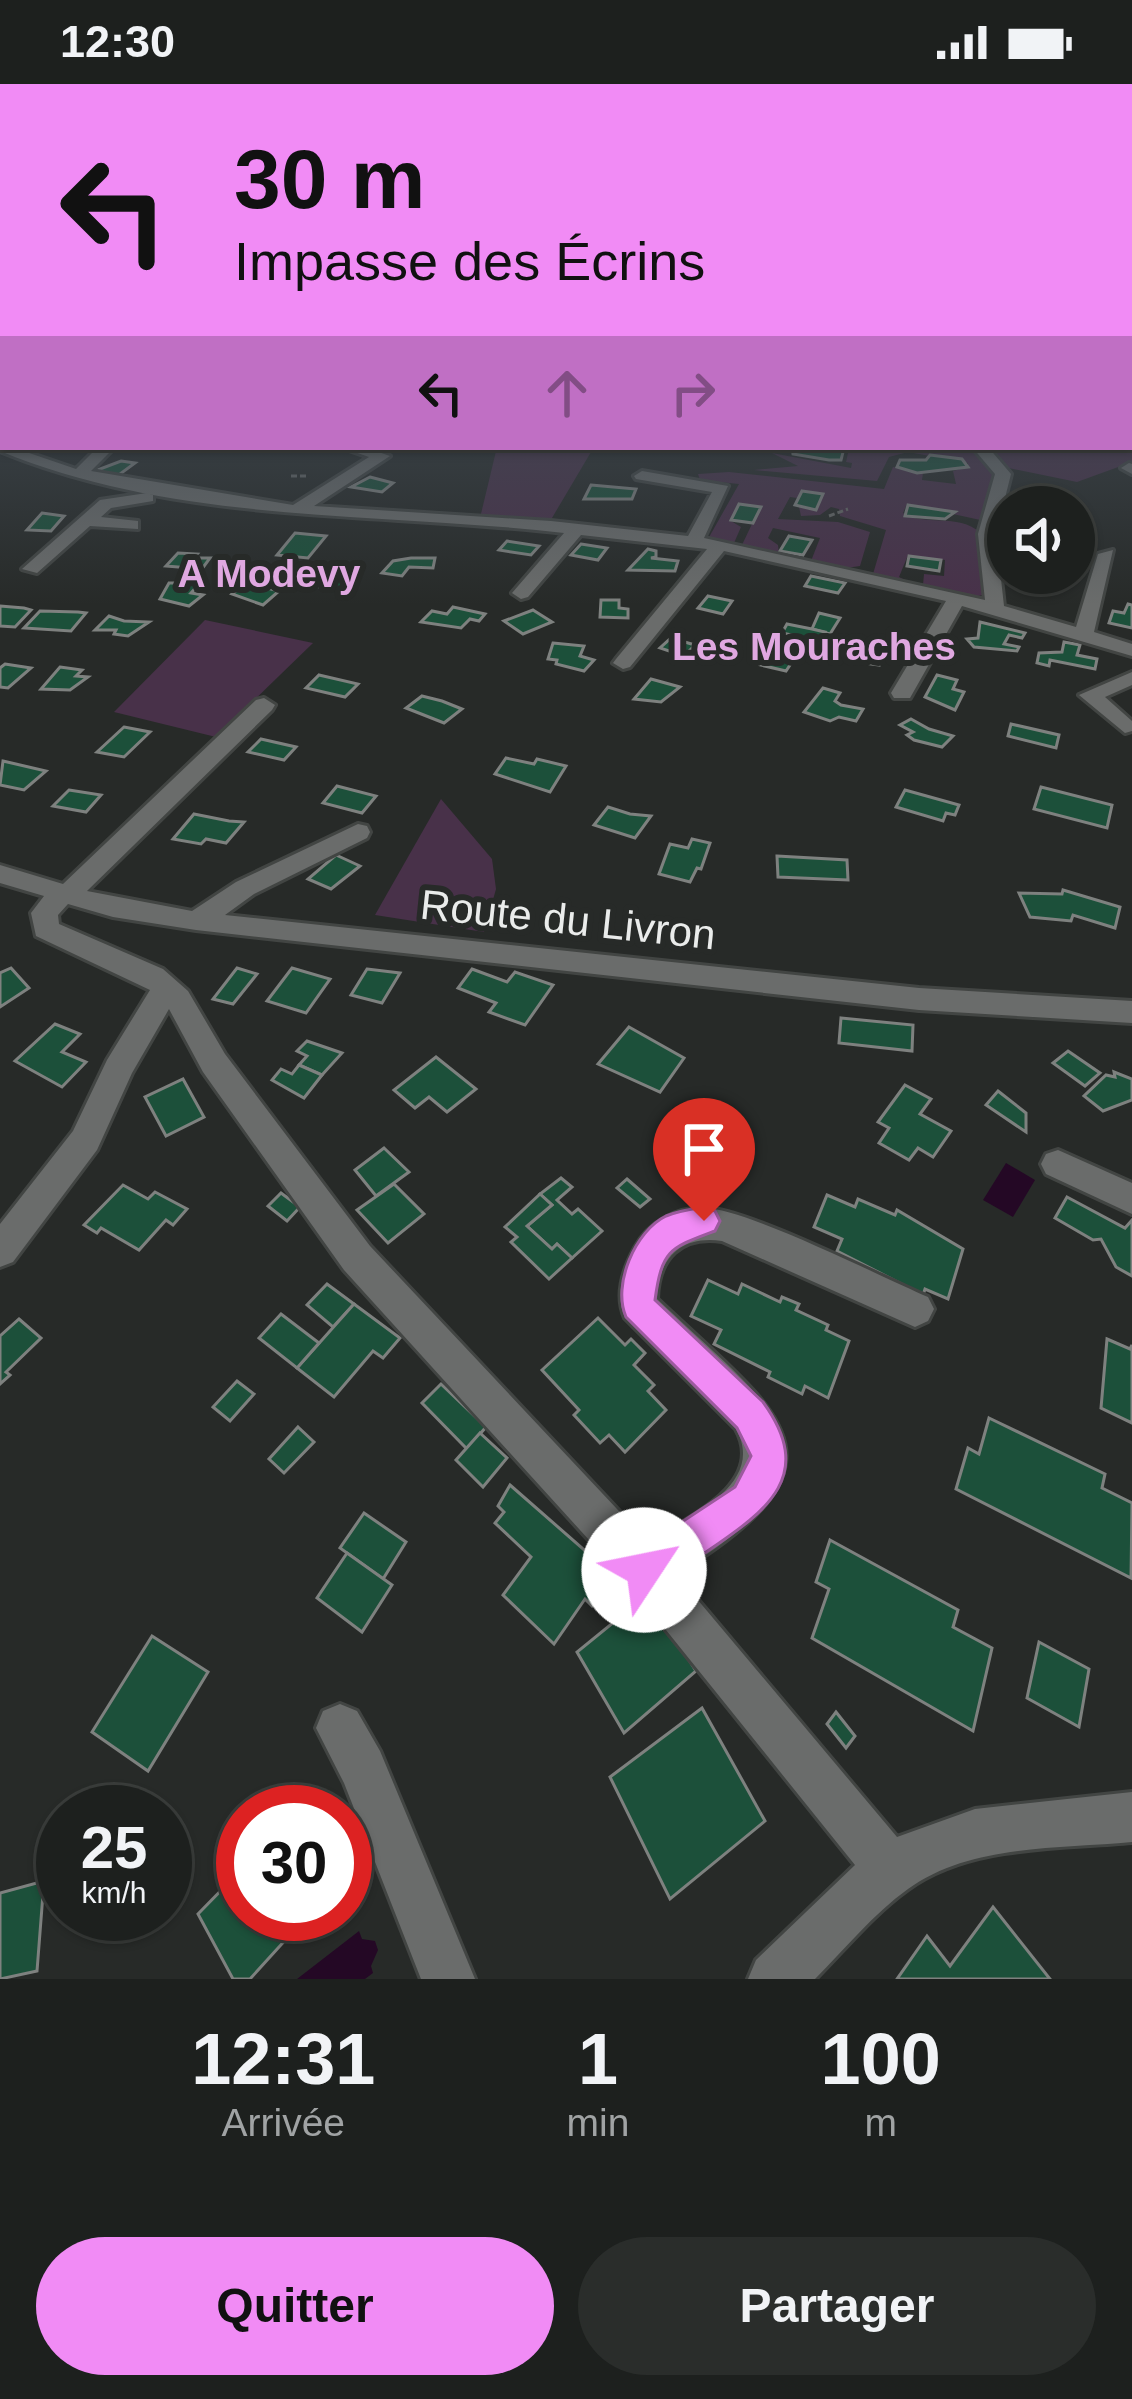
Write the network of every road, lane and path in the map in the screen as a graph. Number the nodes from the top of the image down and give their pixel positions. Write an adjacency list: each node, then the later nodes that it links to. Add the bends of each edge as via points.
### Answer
1 (10, 450): 5 (street)
2 (103, 450): 5 (street)
3 (357, 450): 11 (street, via 382,456)
4 (982, 450): 22 (street, via 1003,474 987,534)
5 (79, 474): 9 (street)
6 (291, 476): 8 (path, via 310,477)
7 (642, 476): 16 (street, via 722,489)
8 (313, 485)
9 (169, 492): 11 (street); 13 (street, via 157,500 116,500)
10 (848, 509): 12 (path)
11 (295, 511): 15 (street)
12 (829, 516)
13 (86, 521): 14 (street); 19 (street)
14 (132, 525)
15 (577, 529): 16 (street); 20 (street)
16 (694, 541): 17 (street)
17 (720, 545): 21 (street); 25 (street)
18 (1107, 554): 23 (street)
19 (32, 569)
20 (520, 593)
21 (957, 598): 22 (street); 27 (street)
22 (994, 608): 23 (street)
23 (1084, 634): 24 (street)
24 (1132, 650)
25 (623, 663)
26 (1132, 678): 29 (street, via 1090,694)
27 (902, 693)
28 (264, 706): 33 (street)
29 (1125, 726)
30 (198, 747): 33 (street)
31 (358, 832): 34 (street)
32 (0, 874): 33 (street, Route du Livron)
33 (59, 893): 34 (street, Route du Livron); 35 (street, via 43,917 51,933)
34 (196, 921): 36 (street, Route du Livron)
35 (167, 987): 39 (street, via 86,1139); 41 (street, via 258,1128 356,1258)
36 (1132, 1012)
37 (1058, 1164): 38 (street)
38 (1132, 1199)
39 (0, 1251)
40 (915, 1309): 41 (street, via 725,1226 695,1221 660,1239 643,1266 638,1306 750,1415 770,1456 748,1501)
41 (644, 1570): 44 (street)
42 (340, 1728): 46 (street)
43 (1132, 1817): 44 (street, via 968,1838 931,1846)
44 (891, 1869): 45 (street)
45 (790, 1974)
46 (448, 1979)

